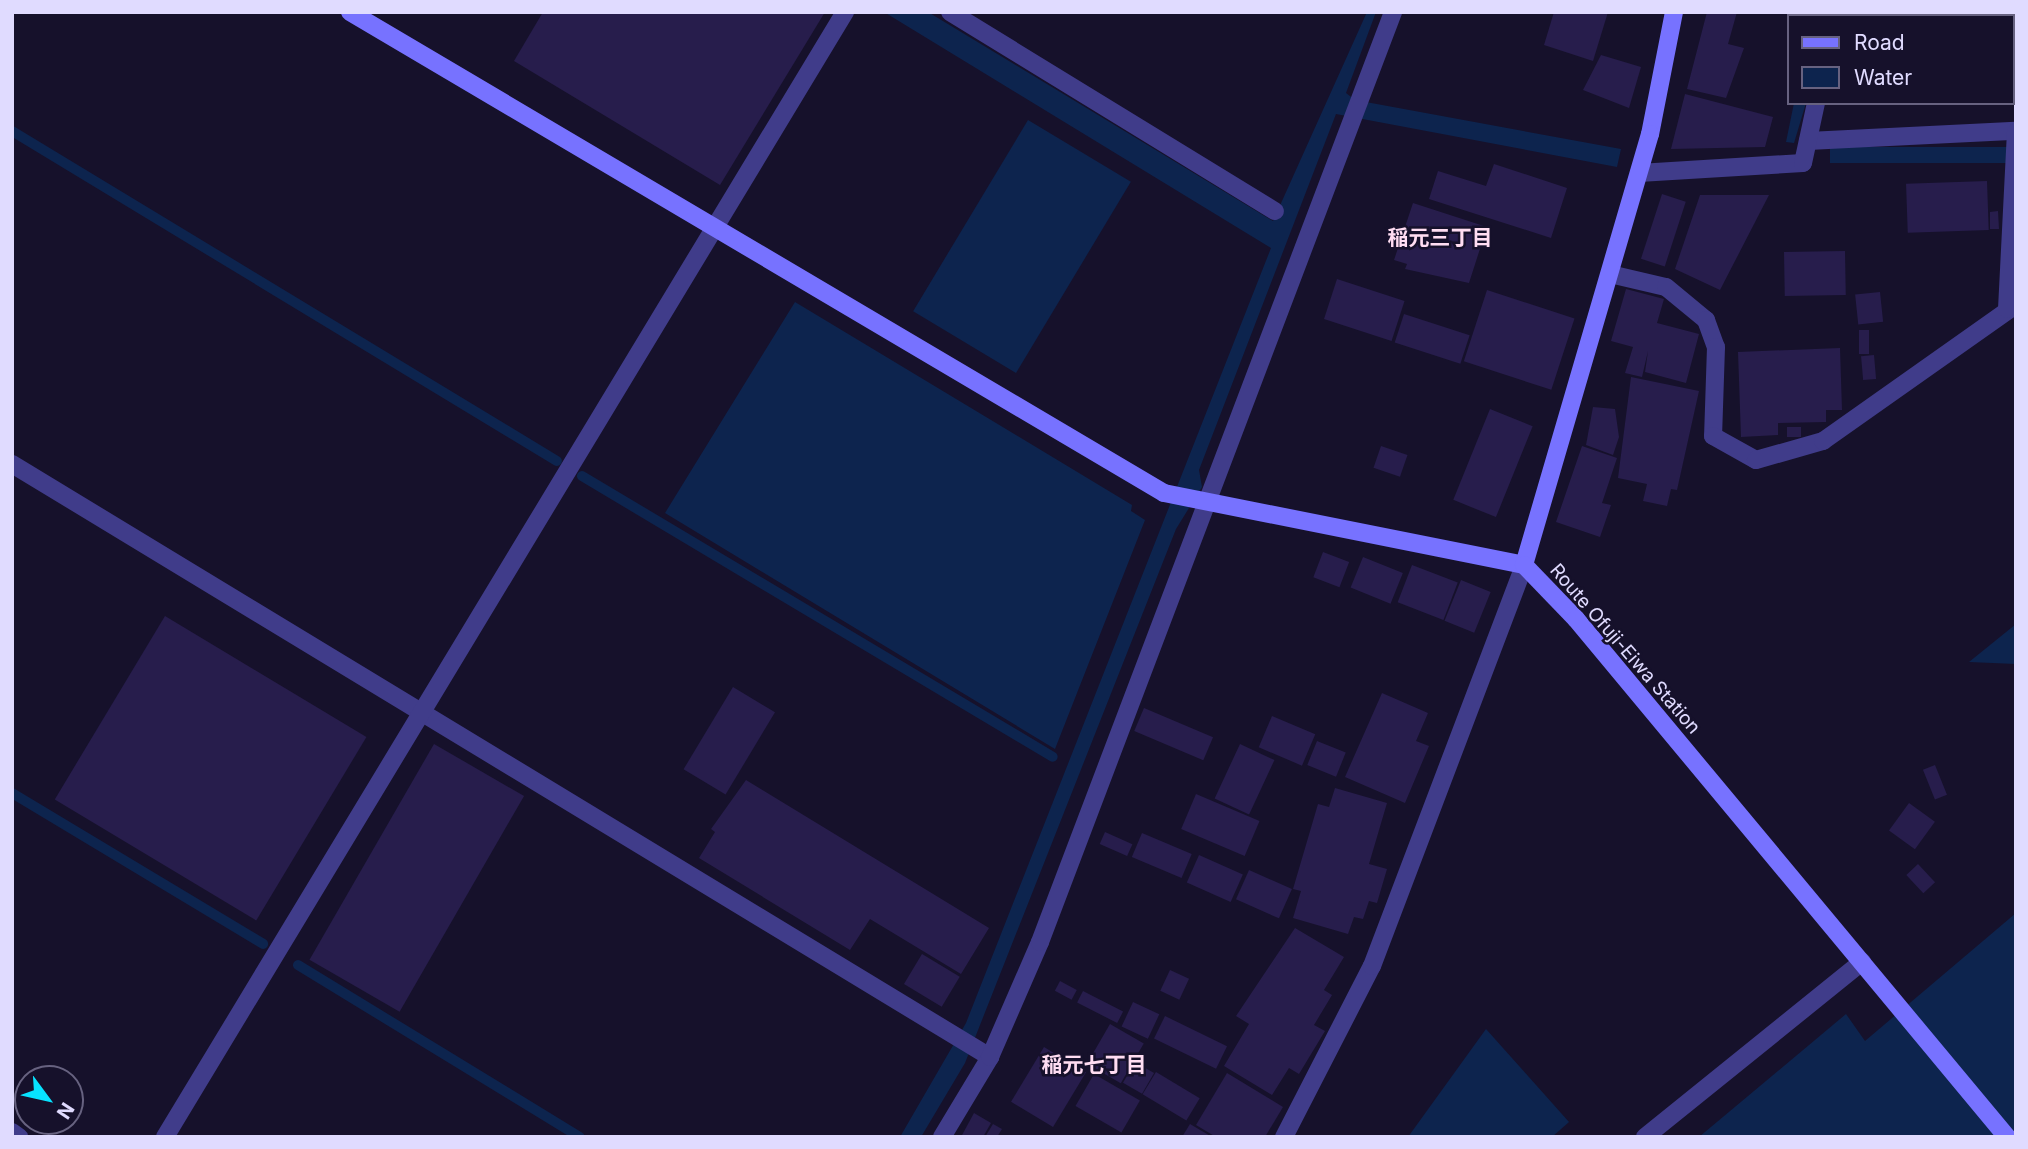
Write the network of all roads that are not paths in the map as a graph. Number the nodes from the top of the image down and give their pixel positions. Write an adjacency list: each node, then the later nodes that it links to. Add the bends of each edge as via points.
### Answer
1 (349, 12): 11 (main road)
2 (845, 12): 11 (street)
3 (950, 12): 10 (street)
4 (1394, 12): 15 (street, via 1353,128)
5 (1674, 12): 9 (main road, Route Ofuji-Eiwa Station)
6 (1816, 105): 8 (street)
7 (2015, 134): 8 (street); 13 (street)
8 (1808, 141): 9 (street, via 1803,163)
9 (1639, 173): 12 (main road, Route Ofuji-Eiwa Station)
10 (1275, 211)
11 (714, 230): 15 (main road, via 1164,493); 17 (street)
12 (1610, 274): 13 (street, via 1666,288 1706,320 1716,348 1713,436 1756,460 1823,441); 16 (main road, Route Ofuji-Eiwa Station)
13 (2011, 307)
14 (12, 464): 17 (street)
15 (1204, 504): 16 (main road); 19 (street)
16 (1524, 565): 18 (main road, Route Ofuji-Eiwa Station, via 1576,619); 24 (street, via 1372,966)
17 (425, 713): 19 (street); 22 (street)
18 (1862, 962): 25 (street); 26 (main road, Route Ofuji-Eiwa Station)
19 (985, 1054): 23 (street)
20 (12, 1132): 21 (street)
21 (19, 1137)
22 (165, 1137)
23 (942, 1137)
24 (1284, 1137)
25 (1645, 1137)
26 (2007, 1137)

